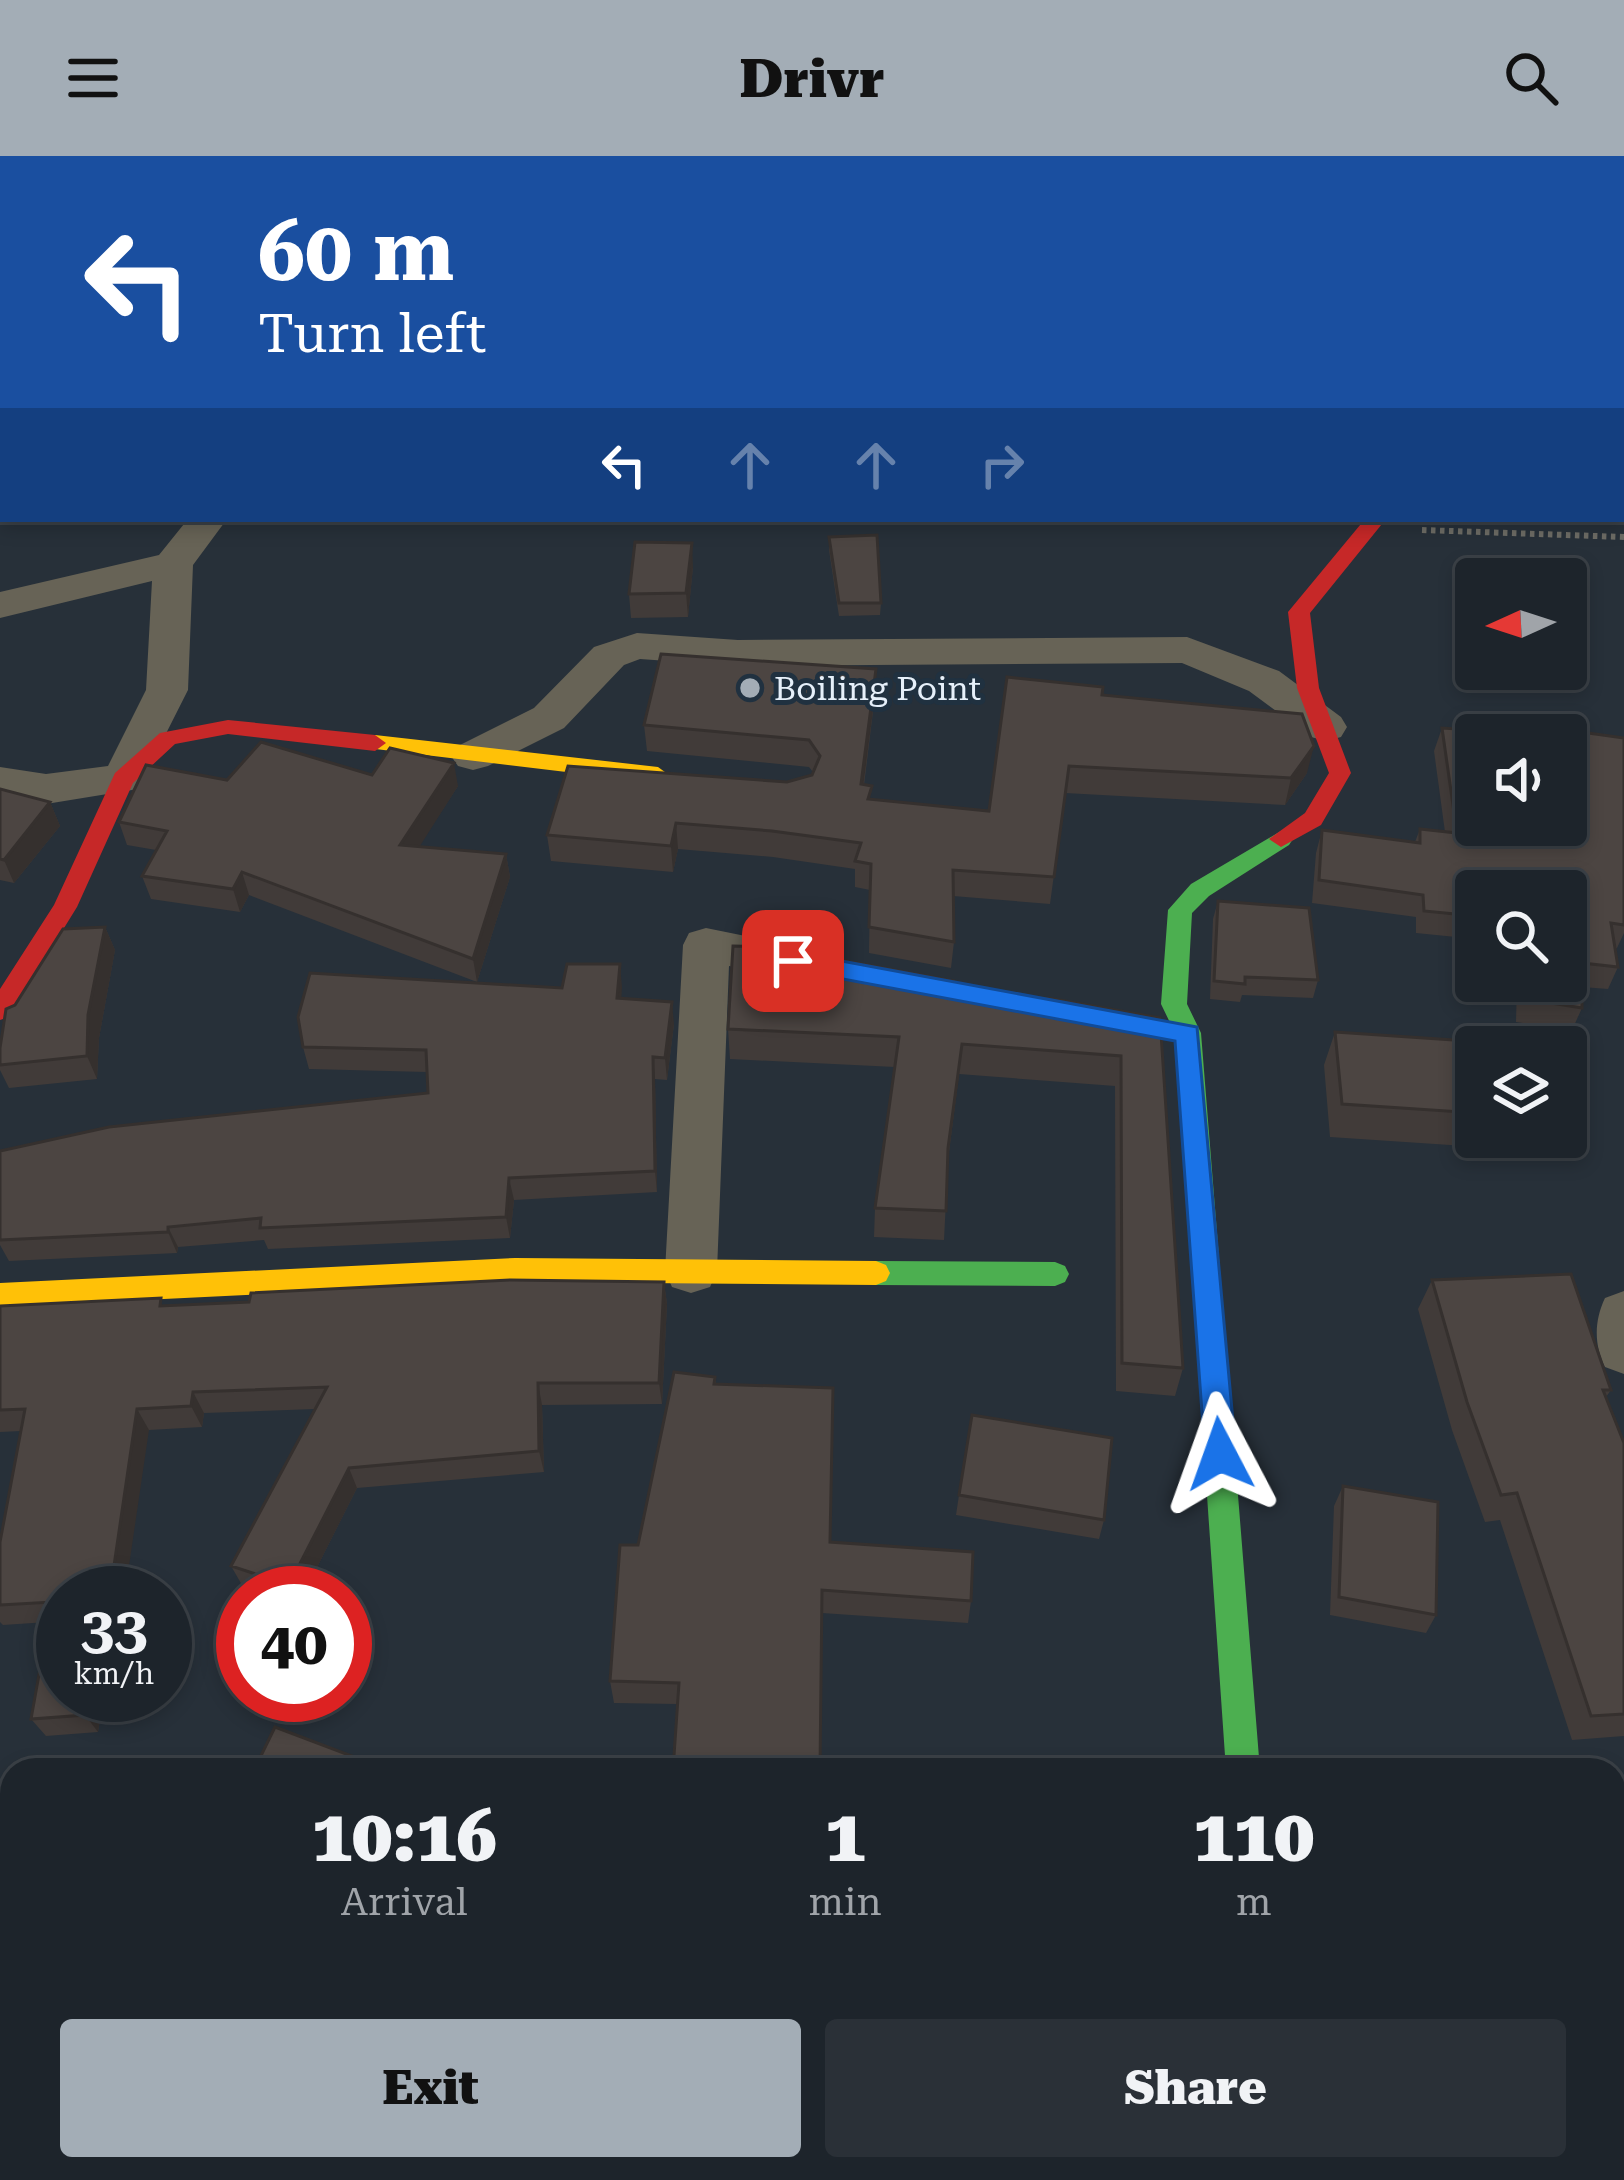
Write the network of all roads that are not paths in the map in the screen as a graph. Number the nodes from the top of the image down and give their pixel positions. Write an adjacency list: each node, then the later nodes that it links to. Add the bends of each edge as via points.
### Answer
1 (206, 522): 3 (street)
2 (1371, 526): 5 (street, via 1299,613 1308,688)
3 (173, 564): 4 (street); 8 (street, via 167,690)
4 (0, 605)
5 (1326, 727): 6 (street, via 1264,681 1187,650 738,653 637,646 609,656 549,718); 17 (street, via 1340,773 1313,819 1180,910 1165,1029)
6 (473, 755): 7 (street); 8 (street, via 228,727 167,738)
7 (696, 778)
8 (123, 779): 9 (street, via 46,789); 11 (street, via 65,907)
9 (0, 782)
10 (843, 970): 12 (street, via 706,945)
11 (0, 1010)
12 (691, 1271): 13 (street); 14 (street, via 515,1270)
13 (1055, 1274)
14 (0, 1295)
15 (1624, 1314): 16 (street)
16 (1624, 1351)
17 (1243, 1758)

